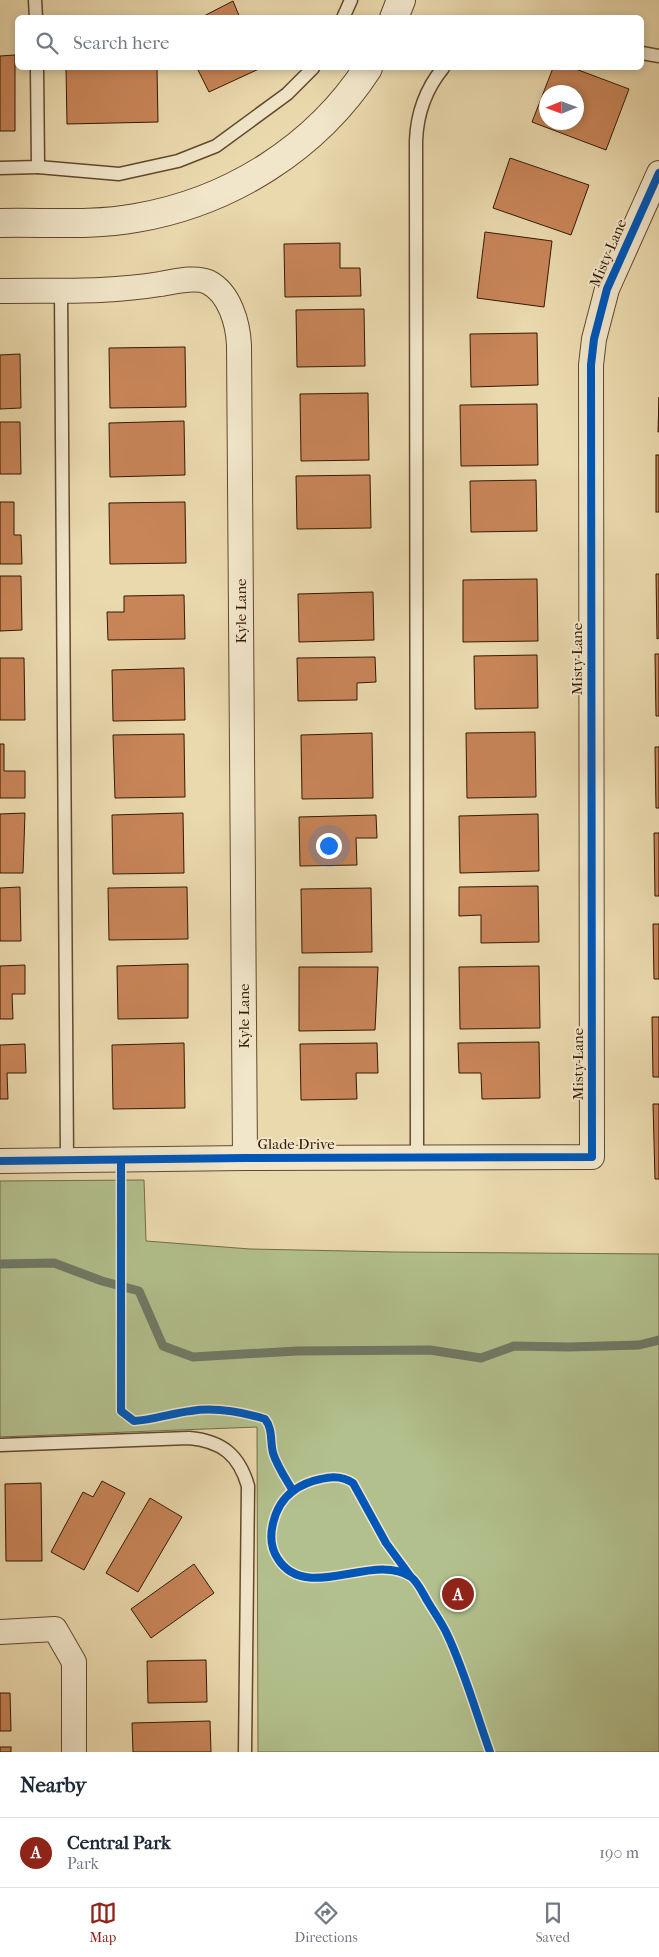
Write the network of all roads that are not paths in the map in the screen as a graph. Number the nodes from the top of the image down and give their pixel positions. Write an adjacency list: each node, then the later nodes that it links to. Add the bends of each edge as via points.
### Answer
1 (35, 0): 4 (lane)
2 (351, 0): 5 (lane)
3 (401, 0): 6 (street)
4 (36, 15)
5 (344, 15)
6 (395, 15)
7 (644, 53): 8 (lane)
8 (659, 56)
9 (37, 70): 14 (lane)
10 (311, 70): 14 (lane, via 287,94 216,146 178,161 119,174)
11 (367, 70): 16 (street, via 315,131 266,169 214,196 135,218)
12 (440, 70): 21 (lane, via 422,102 416,142)
13 (0, 168): 14 (lane)
14 (38, 168)
15 (659, 173): 19 (street, Misty Lane, via 607,289 591,365)
16 (0, 223)
17 (61, 290): 18 (street, Kyle Lane); 20 (street, Kyle Lane, via 125,288 200,280 215,287 222,296 234,316 238,332); 23 (lane)
18 (0, 291)
19 (592, 1157): 21 (street, Glade Drive)
20 (245, 1158): 21 (street, Glade Drive); 23 (street, Glade Drive)
21 (418, 1158)
22 (0, 1161): 23 (street, Glade Drive)
23 (67, 1161)
24 (0, 1445): 27 (lane, via 202,1439 222,1448 239,1463 248,1486)
25 (0, 1632): 26 (street, via 55,1629 74,1662)
26 (74, 1752)
27 (245, 1752)

